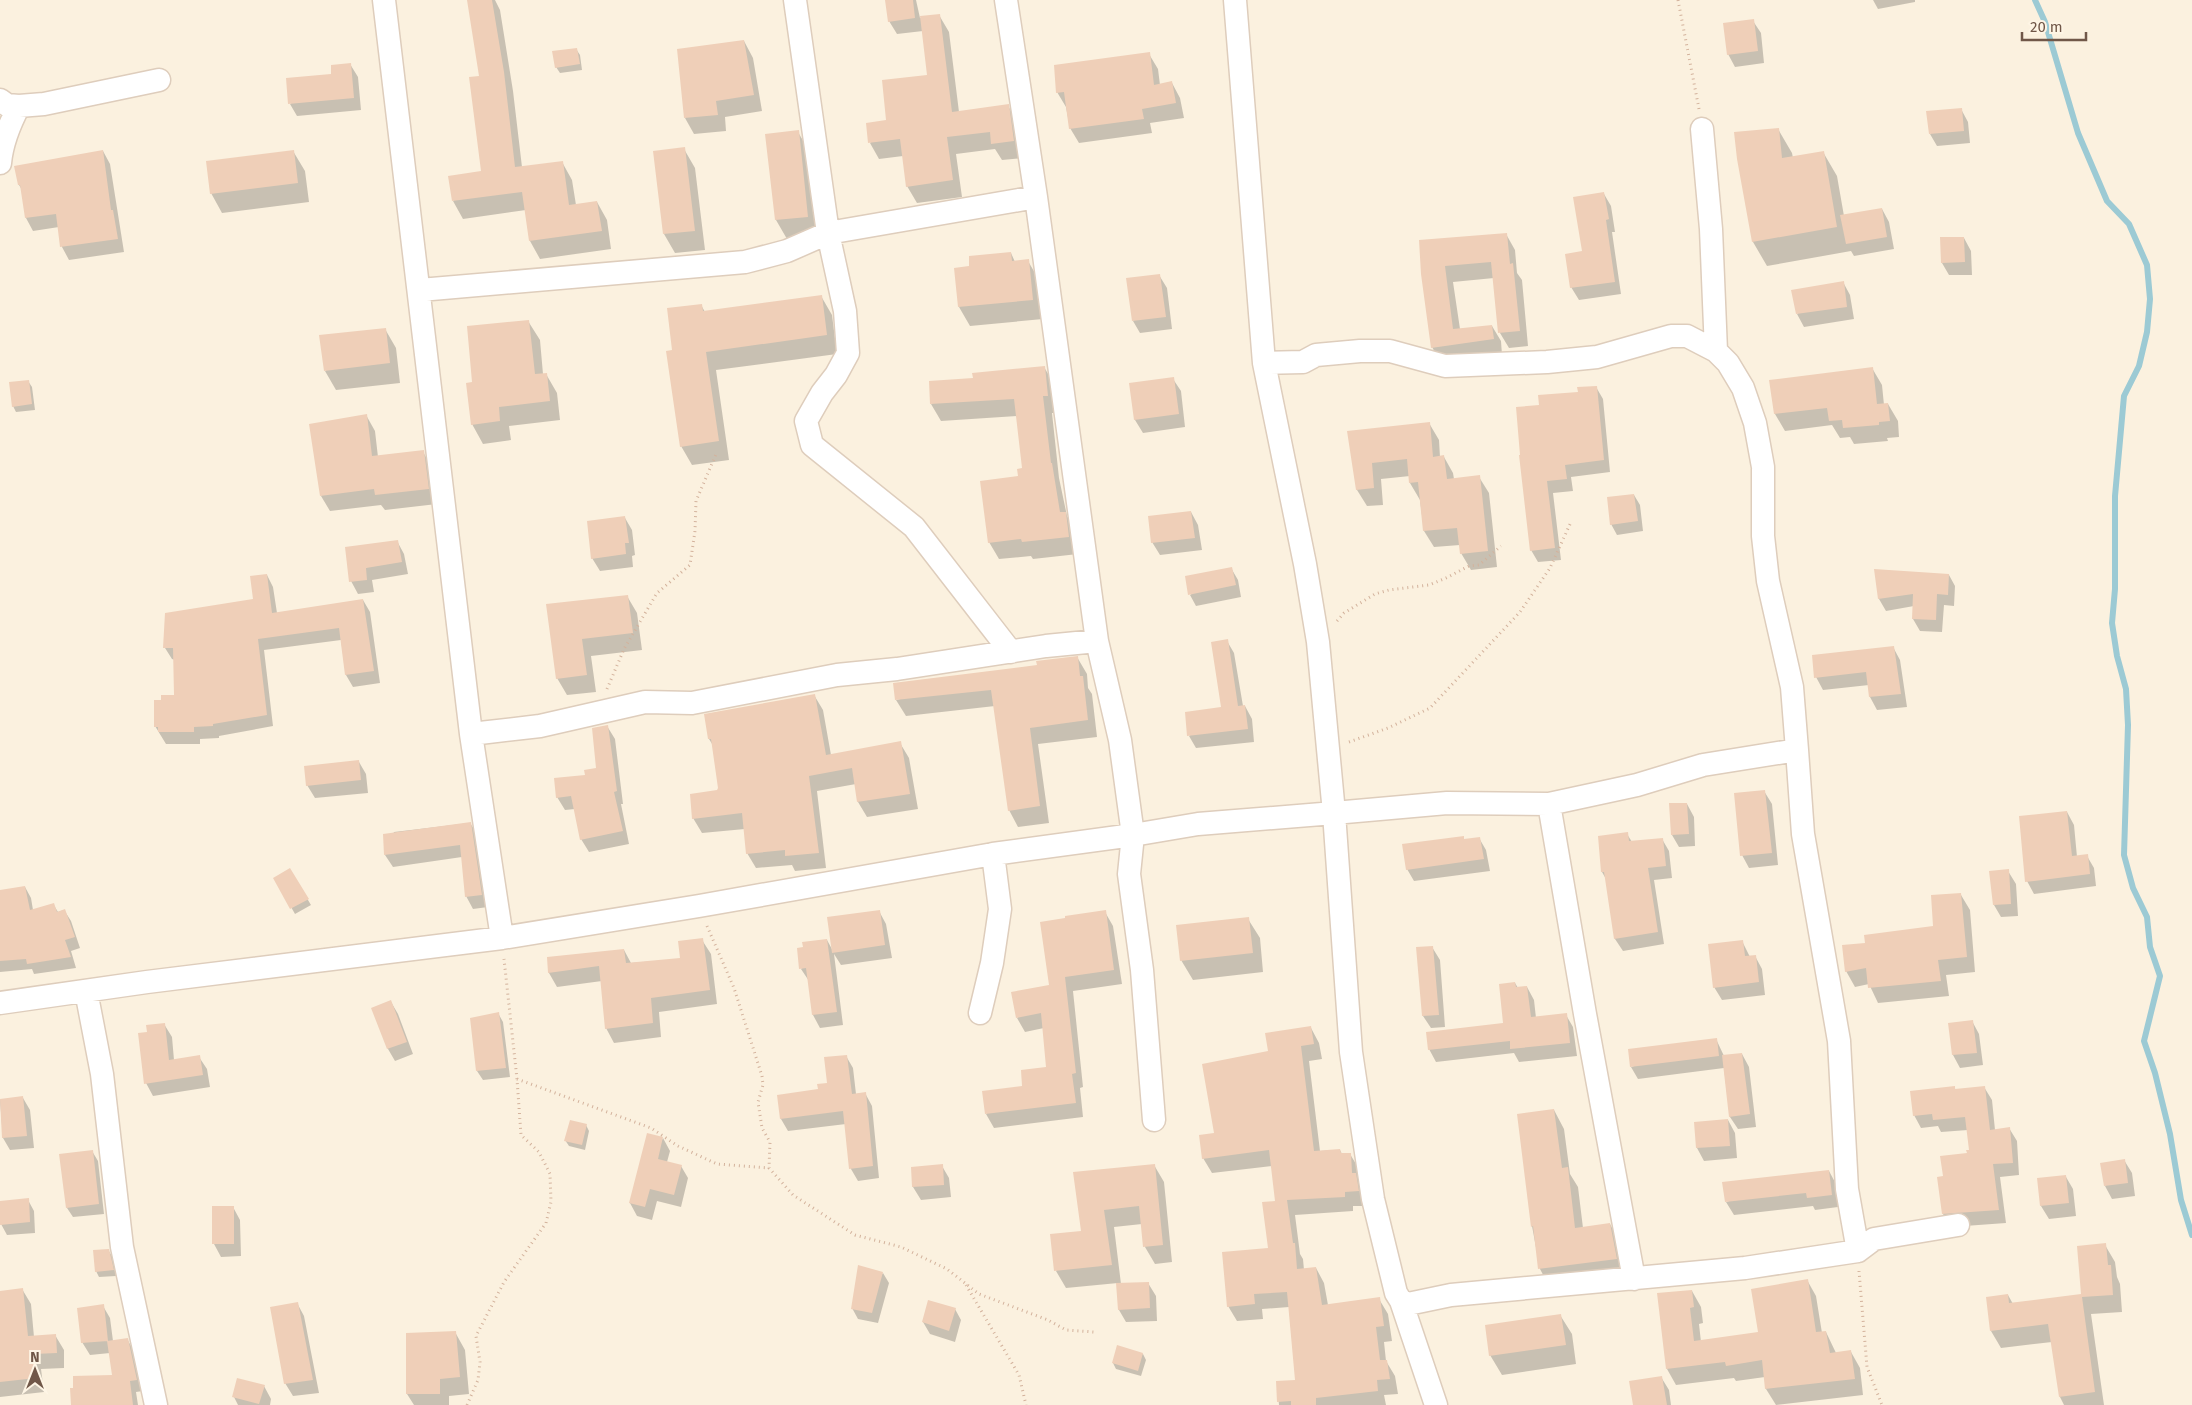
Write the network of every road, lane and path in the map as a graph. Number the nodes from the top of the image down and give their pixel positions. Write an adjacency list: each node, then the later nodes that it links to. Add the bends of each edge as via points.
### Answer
1 (384, 0): 12 (street)
2 (796, 0): 11 (street)
3 (1006, 0): 10 (street)
4 (1235, 0): 14 (street)
5 (1678, 0): 8 (path)
6 (159, 80): 7 (street, via 44,104)
7 (9, 103): 9 (street, via 9,126)
8 (1702, 129): 13 (street, via 1711,229)
9 (0, 163)
10 (1036, 197): 11 (street); 18 (street)
11 (828, 233): 12 (street, via 787,250 745,262); 20 (street, via 846,311 848,353 806,421 812,445 914,527)
12 (420, 290): 22 (street)
13 (1716, 351): 14 (street, via 1686,336 1671,336 1597,357 1547,362 1445,366 1390,351 1360,351 1316,355 1303,362); 24 (street, via 1728,363 1743,388 1755,423 1763,467 1763,536 1768,581 1792,687)
14 (1264, 363): 19 (street)
15 (717, 452): 21 (path, via 696,501 690,565 657,593 624,649)
16 (1571, 522): 23 (path, via 1550,568 1520,612 1430,708 1388,728)
17 (1501, 546): 19 (path, via 1479,565 1469,566 1429,584 1389,590 1362,601 1344,613)
18 (1097, 641): 20 (street); 27 (street, via 1120,740)
19 (1318, 642): 23 (street)
20 (1010, 652): 21 (street, via 837,675 692,703 645,702)
21 (596, 712): 22 (street, via 540,726)
22 (471, 734): 30 (street)
23 (1329, 748): 26 (street)
24 (1798, 750): 25 (street, via 1703,765 1637,785); 38 (street, via 1804,834 1838,1041 1847,1189)
25 (1549, 804): 26 (street, via 1447,803); 39 (street)
26 (1334, 813): 27 (street, via 1198,824); 41 (street, via 1351,1052 1373,1199 1396,1294)
27 (1133, 835): 28 (street); 35 (street, via 1129,874 1142,970)
28 (993, 854): 29 (street); 33 (street, via 1000,909)
29 (699, 906): 30 (street); 36 (path, via 734,988 762,1076 758,1102 762,1128 770,1142)
30 (502, 938): 31 (street); 34 (path)
31 (86, 991): 32 (street); 43 (street, via 102,1074 122,1247)
32 (0, 1003)
33 (980, 1012)
34 (517, 1079): 36 (path, via 651,1128 678,1146 717,1164); 44 (path, via 520,1135 539,1152 550,1174 551,1202 546,1223 504,1282 476,1336 480,1362 478,1380)
35 (1154, 1120)
36 (769, 1168): 40 (path, via 793,1196 855,1235 901,1247 948,1269)
37 (1958, 1225): 38 (street, via 1874,1239)
38 (1858, 1251): 39 (street, via 1745,1268); 47 (path, via 1867,1367)
39 (1634, 1279): 41 (street, via 1451,1295 1408,1304)
40 (964, 1282): 42 (path, via 979,1294 1066,1330); 45 (path, via 1019,1375)
41 (1401, 1301): 46 (street)
42 (1094, 1332)
43 (156, 1405)
44 (467, 1405)
45 (1026, 1405)
46 (1436, 1405)
47 (1882, 1405)

